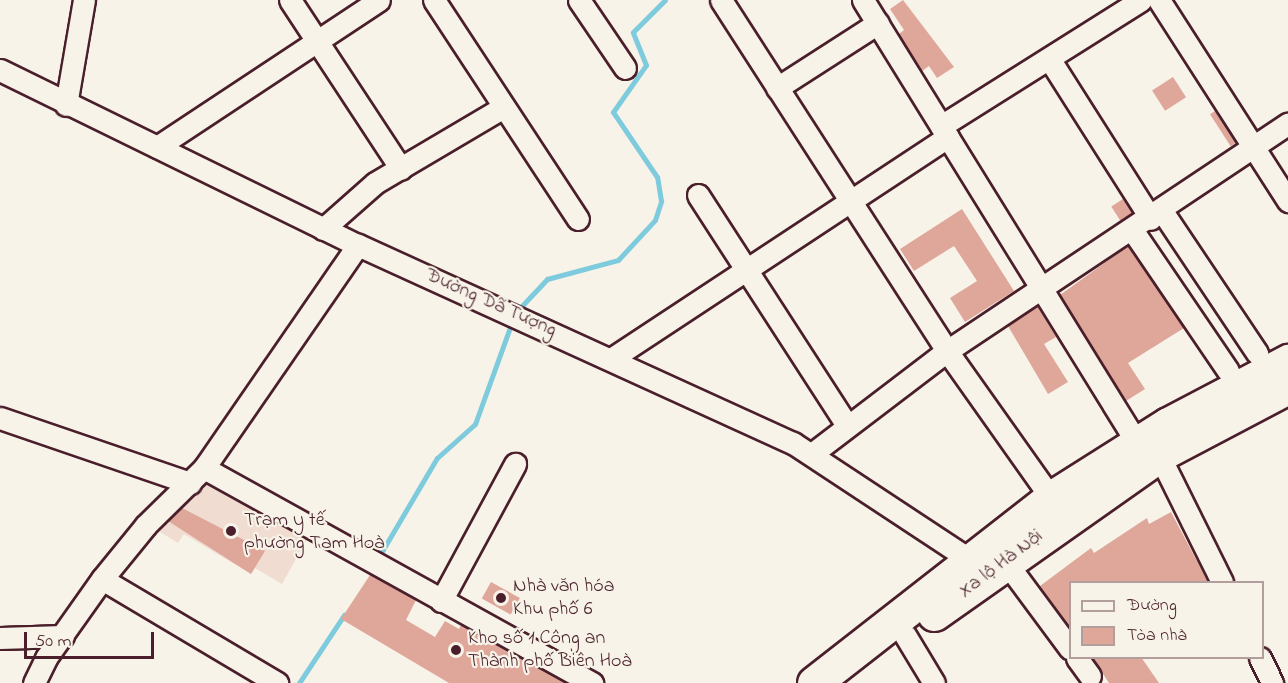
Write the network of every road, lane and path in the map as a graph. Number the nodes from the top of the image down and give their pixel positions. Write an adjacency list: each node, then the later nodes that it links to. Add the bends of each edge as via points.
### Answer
1 (84, 0): 16 (street)
2 (290, 0): 11 (street)
3 (379, 0): 11 (street)
4 (434, 0): 17 (street)
5 (579, 0): 13 (street)
6 (721, 0): 15 (street)
7 (863, 0): 10 (street)
8 (1141, 0): 12 (street)
9 (1159, 0): 21 (street)
10 (878, 23): 15 (street); 19 (street)
11 (318, 41): 20 (street); 22 (street)
12 (1050, 60): 19 (street); 27 (street)
13 (625, 68)
14 (0, 70): 16 (street, Đường Dã Tượng)
15 (777, 88): 24 (street)
16 (66, 105): 20 (street, Đường Dã Tượng)
17 (502, 108): 22 (street); 26 (street)
18 (1288, 124): 21 (street)
19 (944, 132): 24 (street); 31 (street)
20 (157, 147): 28 (street, Đường Dã Tượng)
21 (1254, 147): 25 (street); 27 (street)
22 (401, 169): 28 (street, via 357,196)
23 (698, 195): 30 (street)
24 (849, 201): 30 (street); 33 (street)
25 (1288, 201)
26 (578, 219)
27 (1149, 220): 31 (street); 35 (street); 37 (street)
28 (323, 229): 29 (street, Đường Dã Tượng)
29 (358, 245): 34 (street, Đường Dã Tượng); 44 (street)
30 (744, 270): 34 (street); 40 (street)
31 (1042, 287): 33 (street); 41 (street)
32 (1288, 336): 35 (highway)
33 (947, 351): 40 (street); 45 (street)
34 (614, 357): 42 (street, Đường Dã Tượng)
35 (1273, 357): 37 (highway)
36 (1288, 387): 37 (highway)
37 (1233, 391): 41 (highway)
38 (1288, 410): 41 (highway, Xa lộ Hà Nội, via 1227,438)
39 (1, 424): 44 (street)
40 (846, 424): 42 (street)
41 (1162, 441): 45 (highway); 47 (highway, Xa lộ Hà Nội); 49 (street)
42 (813, 453): 46 (street, Đường Dã Tượng)
43 (515, 464): 50 (street)
44 (197, 476): 48 (street, via 146,525); 50 (street, via 360,555)
45 (1051, 498): 46 (highway)
46 (969, 559): 61 (highway)
47 (1005, 561): 52 (highway, Xa lộ Hà Nội); 54 (street)
48 (102, 579): 51 (street); 59 (street)
49 (1222, 581)
50 (441, 601): 60 (street)
51 (63, 636): 53 (street); 58 (street)
52 (905, 636): 62 (highway, Xa lộ Hà Nội); 63 (street)
53 (0, 638)
54 (1069, 646)
55 (1078, 659): 57 (street)
56 (1261, 659): 64 (street)
57 (1090, 676)
58 (34, 683)
59 (277, 683)
60 (592, 683)
61 (814, 683)
62 (849, 683)
63 (934, 683)
64 (1272, 683)

